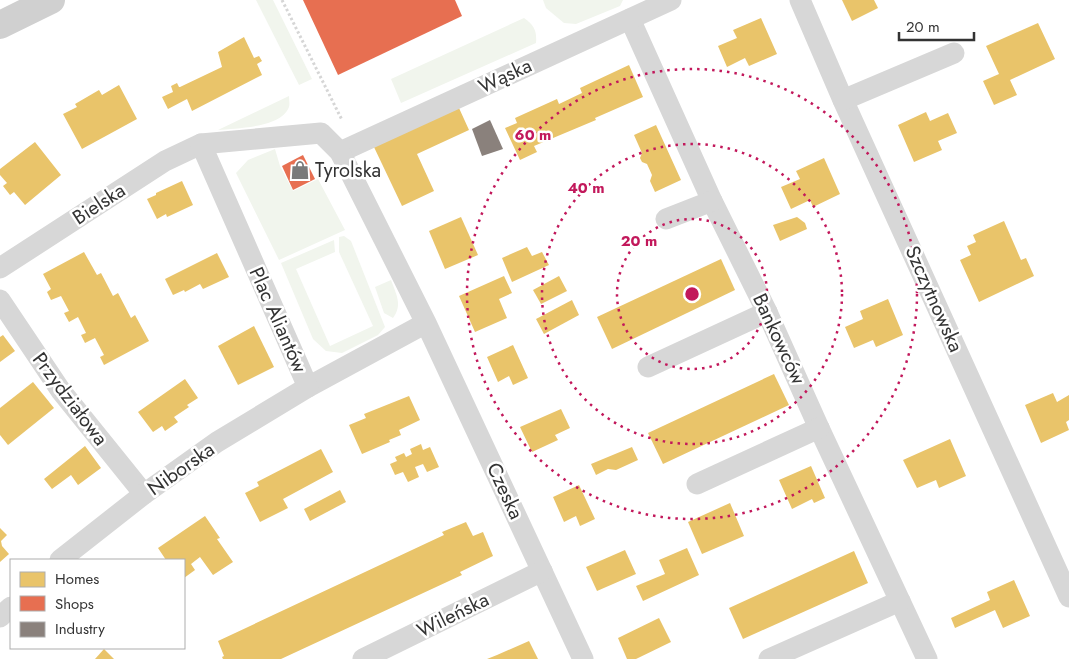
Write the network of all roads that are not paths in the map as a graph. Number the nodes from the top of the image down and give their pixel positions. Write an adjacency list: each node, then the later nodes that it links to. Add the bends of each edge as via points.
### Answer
1 (51, 0): 5 (main road)
2 (670, 0): 4 (street, Wąska)
3 (800, 0): 7 (street, Szczytnowska)
4 (630, 19): 9 (street, Wąska); 10 (street, Bankowców)
5 (0, 25)
6 (954, 53): 7 (street)
7 (843, 100): 23 (street, Szczytnowska)
8 (201, 144): 9 (street, via 321,133); 12 (street, Bielska, via 165,161); 17 (street, Plac Aliantów)
9 (348, 148): 15 (street)
10 (712, 201): 11 (street); 14 (street, Bankowców)
11 (666, 218)
12 (0, 268)
13 (0, 300): 20 (street, Przydziałowa, via 61,391)
14 (767, 312): 16 (street); 18 (street, Bankowców)
15 (426, 323): 17 (street, Plac Aliantów); 22 (street, Czeska)
16 (648, 366)
17 (308, 387): 20 (street, Niborska, via 217,442)
18 (819, 428): 19 (street); 24 (street, Bankowców)
19 (698, 484)
20 (144, 494): 21 (street, Niborska)
21 (61, 559)
22 (542, 571): 27 (street, Wileńska); 28 (street, Czeska)
23 (1069, 597)
24 (900, 601): 29 (street); 30 (street, Bankowców)
25 (10, 608): 26 (street)
26 (0, 618)
27 (363, 659)
28 (583, 659)
29 (769, 659)
30 (927, 659)

